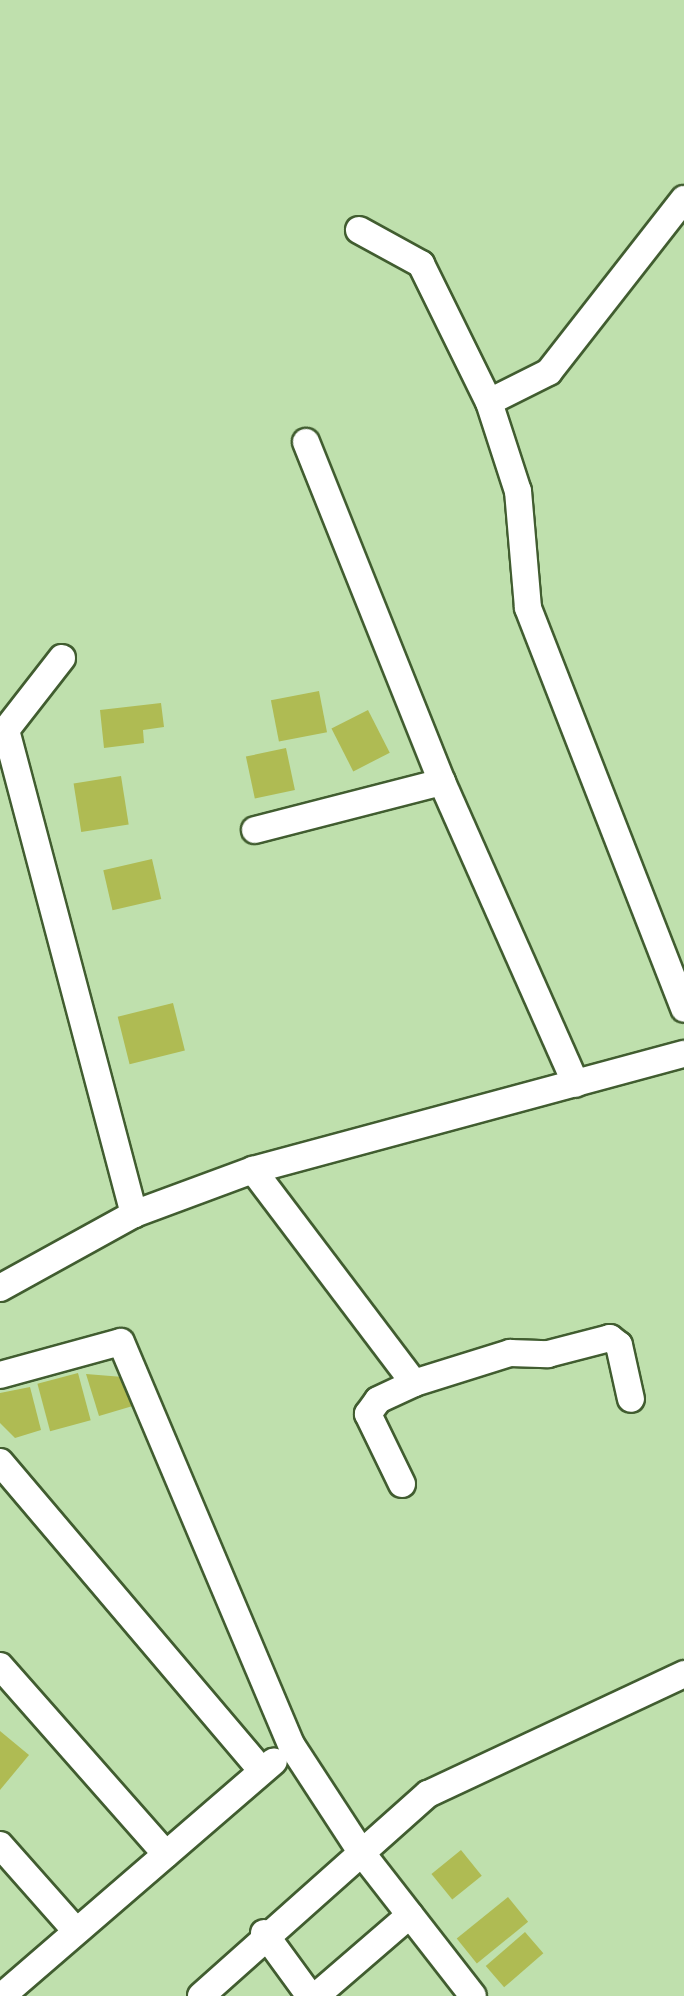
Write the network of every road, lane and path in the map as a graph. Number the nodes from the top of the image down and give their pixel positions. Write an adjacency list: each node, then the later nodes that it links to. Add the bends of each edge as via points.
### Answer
1 (684, 199): 3 (street, via 550,372)
2 (359, 230): 3 (street, via 421,264)
3 (489, 402): 8 (street, via 518,491 528,608)
4 (306, 442): 6 (street)
5 (62, 658): 12 (street, via 6,730)
6 (442, 782): 7 (street); 10 (street)
7 (255, 830)
8 (684, 1009)
9 (684, 1054): 10 (street)
10 (576, 1084): 11 (street)
11 (253, 1170): 12 (street); 15 (street)
12 (134, 1214): 13 (street)
13 (0, 1288)
14 (0, 1374): 21 (street, via 121,1342)
15 (414, 1383): 16 (street, via 510,1353 548,1354 610,1338 619,1345); 18 (street, via 369,1406)
16 (631, 1399)
17 (0, 1462): 22 (street)
18 (402, 1484)
19 (0, 1666): 25 (street)
20 (684, 1674): 24 (street, via 457,1777)
21 (292, 1746): 22 (street); 24 (street)
22 (262, 1771): 25 (street)
23 (0, 1845): 27 (street)
24 (361, 1852): 26 (street); 28 (street)
25 (166, 1854): 27 (street)
26 (410, 1915): 32 (street); 33 (street)
27 (76, 1931): 29 (street)
28 (264, 1933): 30 (street); 31 (street)
29 (2, 1996)
30 (201, 1996)
31 (310, 1996)
32 (316, 1996)
33 (473, 1996)

